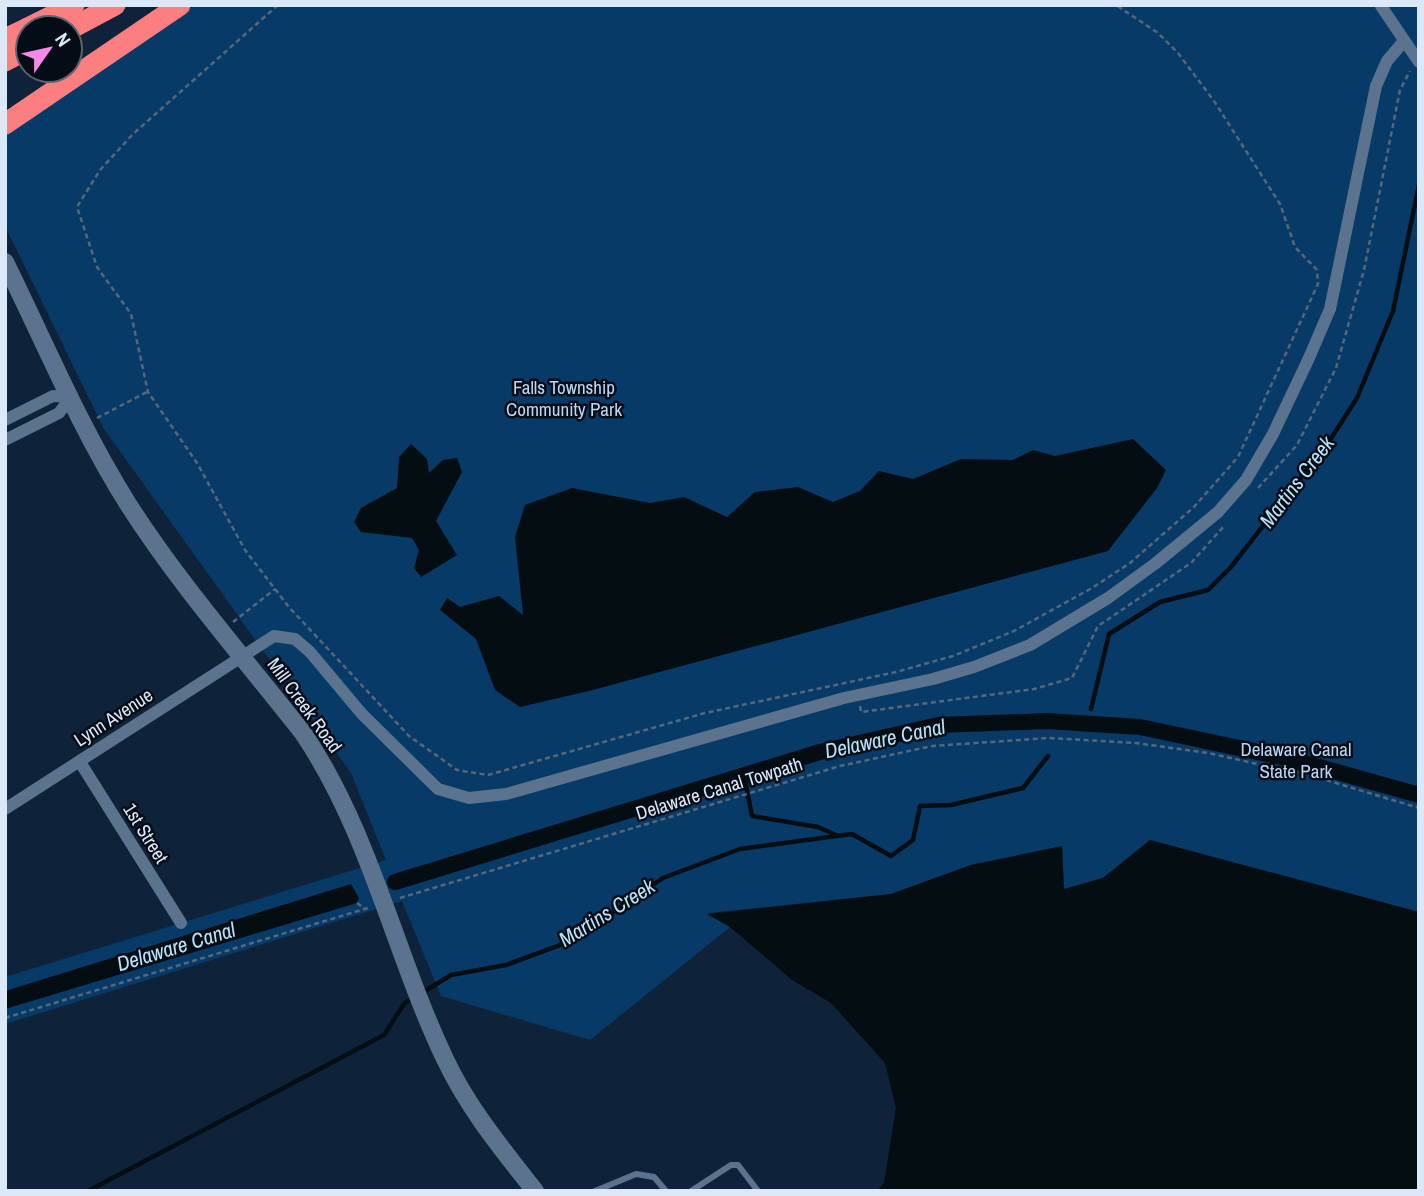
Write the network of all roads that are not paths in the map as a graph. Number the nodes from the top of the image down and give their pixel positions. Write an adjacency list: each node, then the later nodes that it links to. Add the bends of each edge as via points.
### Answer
1 (74, 5): 5 (highway)
2 (116, 5): 6 (highway)
3 (180, 5): 9 (highway)
4 (1381, 6): 7 (street)
5 (56, 14)
6 (84, 22)
7 (1404, 41): 8 (street); 14 (street, Lynn Avenue, via 1387,61 1376,86 1330,309 1275,429 1246,480 1218,512 1156,563 1030,645 933,679 844,698 488,798 452,795 425,778 295,639 274,636)
8 (1418, 61)
9 (5, 124)
10 (5, 262): 11 (main road, Mill Creek Road)
11 (71, 397): 12 (street, via 53,396); 13 (street, via 59,413); 14 (main road, Mill Creek Road, via 143,527)
12 (5, 420)
13 (5, 439)
14 (242, 656): 15 (street, Lynn Avenue); 18 (main road, Mill Creek Road, via 303,733 334,784 444,1056 471,1107)
15 (80, 762): 16 (street, Lynn Avenue); 17 (street, 1st Street)
16 (5, 809)
17 (181, 923)
18 (535, 1191)
19 (595, 1191): 20 (lane, via 636,1174 654,1177)
20 (666, 1191)
21 (691, 1191): 22 (lane, via 738,1165)
22 (758, 1191)

